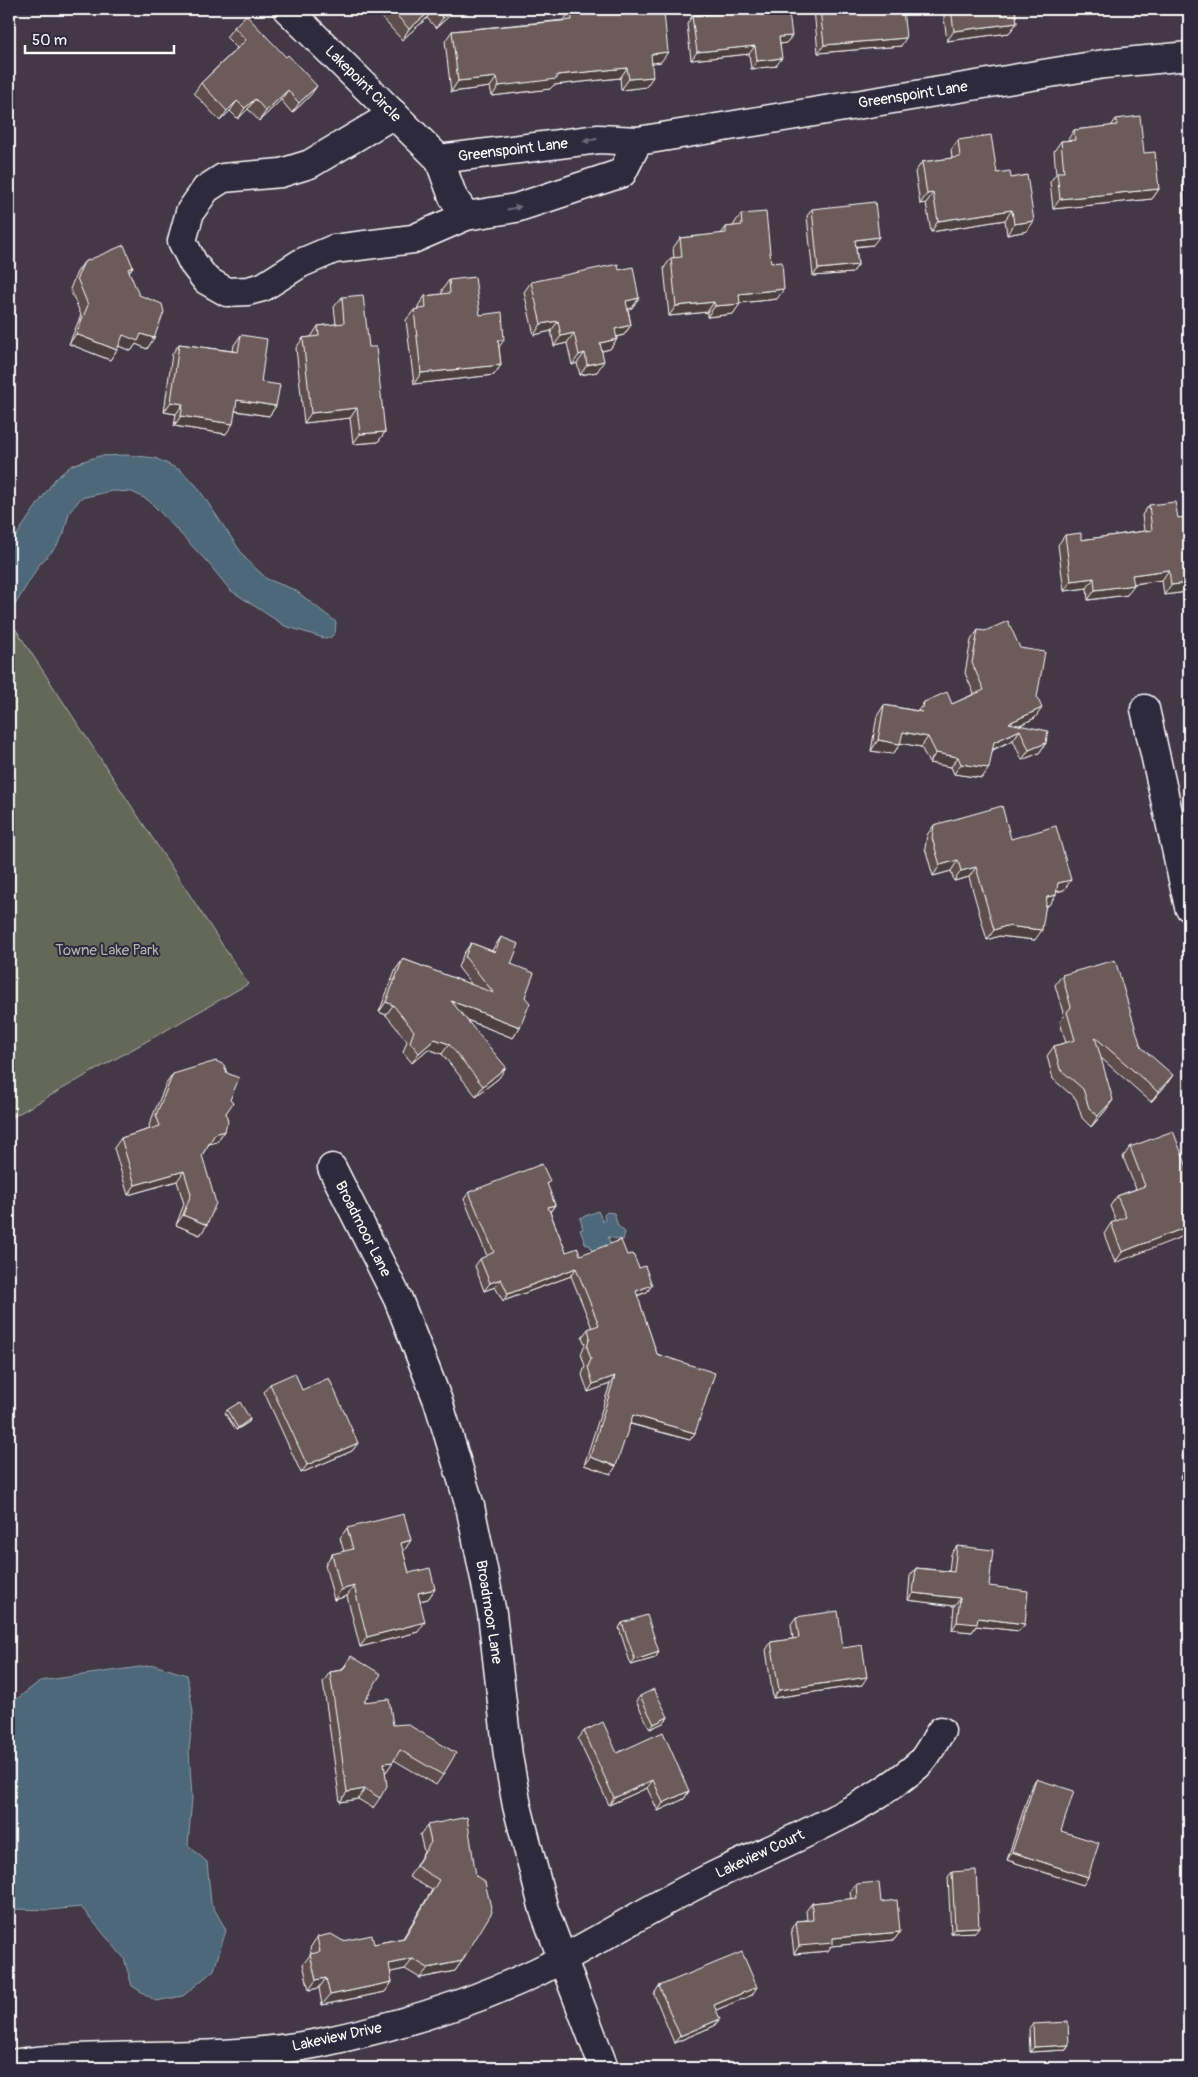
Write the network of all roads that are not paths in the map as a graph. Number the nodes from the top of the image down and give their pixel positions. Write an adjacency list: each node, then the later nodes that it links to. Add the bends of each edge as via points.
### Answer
1 (287, 9): 3 (street, Lakepoint Circle)
2 (1189, 56): 4 (street, Greenspoint Lane, via 1104,64)
3 (394, 114): 5 (street, Lakepoint Circle); 6 (street, via 310,164 280,173 223,178 206,189 190,212 182,241 193,263 206,280 226,292 248,291 263,287 300,263 334,249 413,239)
4 (638, 141): 5 (street, Greenspoint Lane, one-way to 5, via 599,139); 6 (street, one-way to 4, via 516,208 622,174)
5 (439, 159): 6 (street, Greenspoint Lane, via 453,197)
6 (466, 216)
7 (1145, 710): 8 (street)
8 (1189, 907)
9 (332, 1168): 11 (street, Broadmoor Lane, via 398,1299 438,1401 470,1506 492,1613 508,1756 517,1806 544,1910)
10 (940, 1730): 11 (street, Lakeview Court, via 920,1763 873,1796 829,1822 681,1892)
11 (563, 1959): 12 (street, Lakeview Drive, via 464,2003 408,2022 318,2043 210,2055 113,2056); 13 (street, Broadmoor Lane)
12 (9, 2064)
13 (604, 2068)

